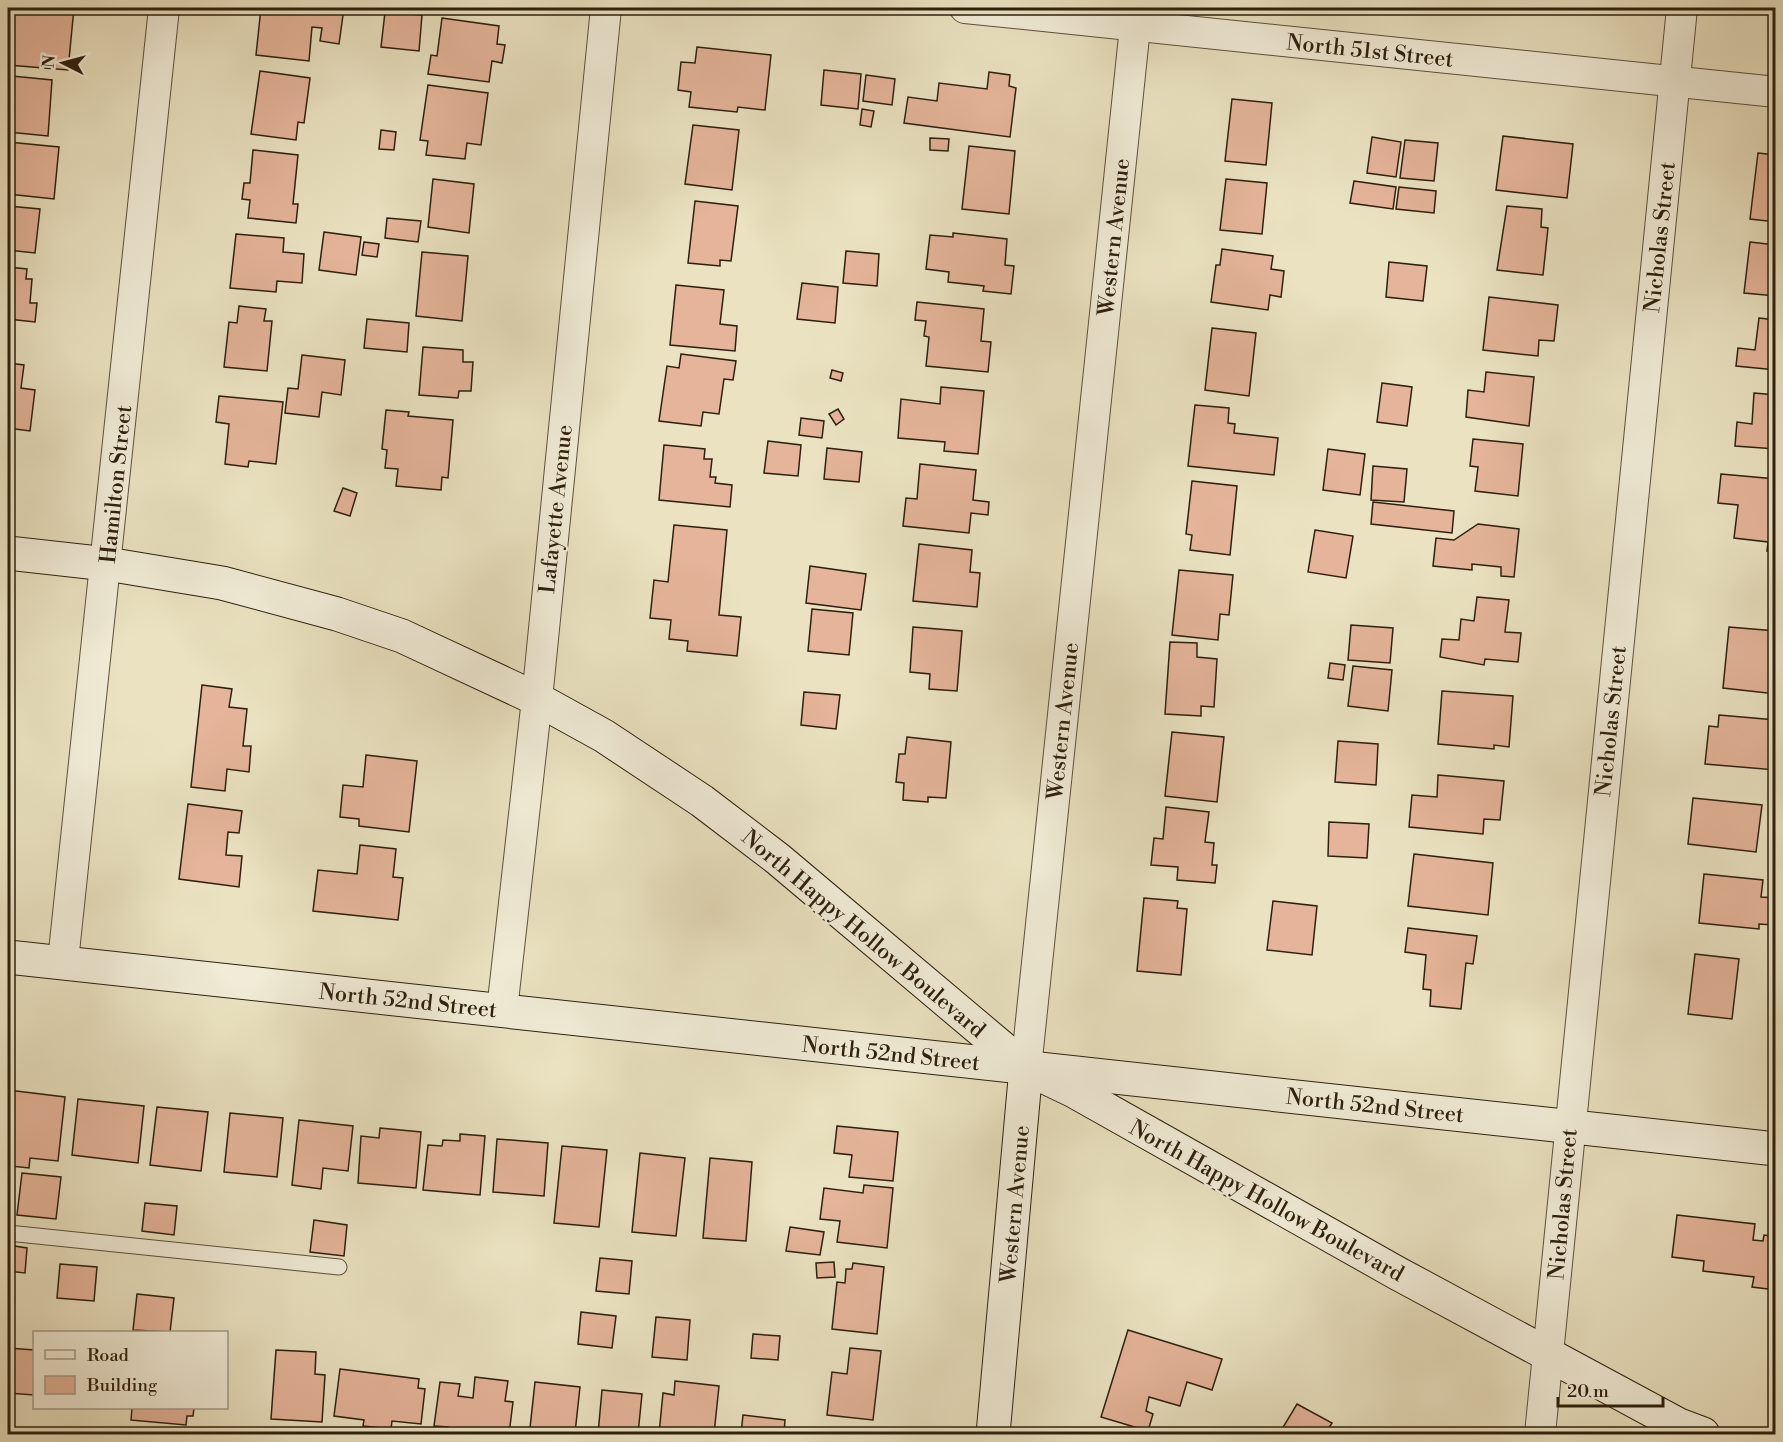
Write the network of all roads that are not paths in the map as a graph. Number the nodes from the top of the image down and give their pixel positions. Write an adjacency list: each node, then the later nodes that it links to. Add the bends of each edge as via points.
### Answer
1 (164, 8): 9 (street, Hamilton Street)
2 (606, 8): 10 (street, Lafayette Avenue)
3 (965, 8): 5 (street, North 51st Street)
4 (1682, 8): 6 (street, Nicholas Street)
5 (1136, 17): 6 (street, North 51st Street); 14 (street, Western Avenue)
6 (1675, 81): 7 (street, North 51st Street); 15 (street, Nicholas Street)
7 (1776, 92)
8 (8, 554): 9 (street, North Happy Hollow Boulevard)
9 (107, 564): 10 (street, North Happy Hollow Boulevard, via 222,583 337,614 402,636); 12 (street, Hamilton Street)
10 (537, 699): 13 (street, Lafayette Avenue); 14 (street, North Happy Hollow Boulevard, via 604,736 702,801 778,859)
11 (8, 957): 12 (street, North 52nd Street)
12 (63, 961): 13 (street, North 52nd Street)
13 (502, 1010): 14 (street, North 52nd Street)
14 (1026, 1068): 15 (street, North 52nd Street); 19 (street, North Happy Hollow Boulevard); 21 (street, Western Avenue)
15 (1569, 1126): 16 (street, North 52nd Street); 19 (street, Nicholas Street)
16 (1776, 1149)
17 (8, 1233): 18 (lane)
18 (339, 1267)
19 (1548, 1355): 20 (street, North Happy Hollow Boulevard); 22 (street, Nicholas Street)
20 (1692, 1431)
21 (993, 1434)
22 (1540, 1434)

